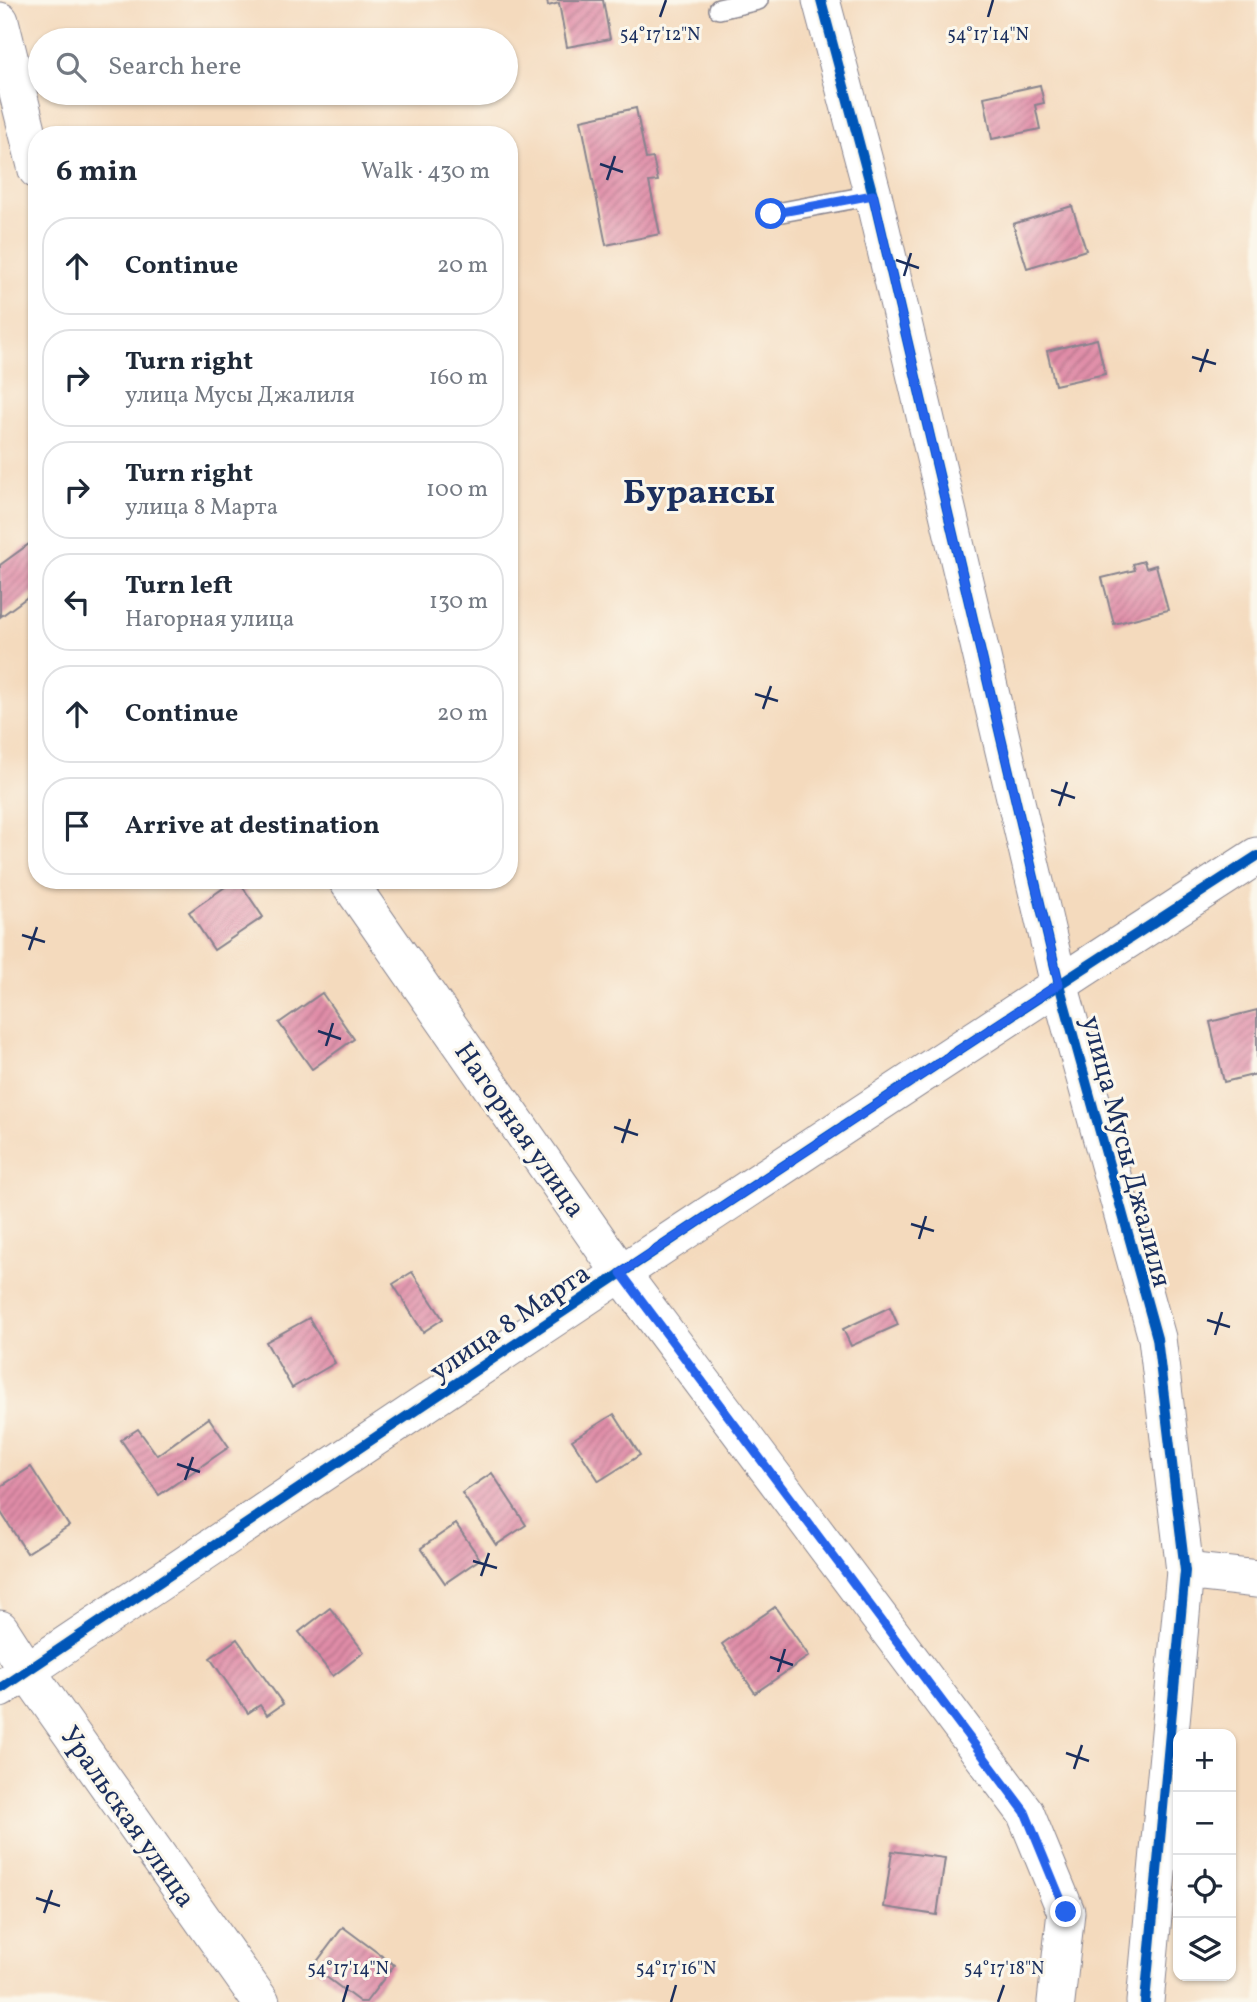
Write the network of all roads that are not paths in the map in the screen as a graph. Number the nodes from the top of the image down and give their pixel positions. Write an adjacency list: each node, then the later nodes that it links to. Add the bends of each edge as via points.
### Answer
1 (758, 0): 3 (lane)
2 (821, 0): 6 (street, улица Мусы Джалиля)
3 (719, 9)
4 (0, 21): 5 (street)
5 (28, 134)
6 (873, 195): 7 (lane); 10 (street, улица Мусы Джалиля)
7 (771, 214)
8 (1257, 856): 10 (street, улица 8 Марта)
9 (353, 889): 11 (street, Нагорная улица)
10 (1059, 984): 11 (street, улица 8 Марта); 12 (street, улица Мусы Джалиля, via 1157,1338)
11 (621, 1273): 15 (street, улица 8 Марта); 17 (street, Нагорная улица, via 1025,1812 1066,1912)
12 (1185, 1571): 13 (street); 18 (street, улица Мусы Джалиля)
13 (1257, 1579)
14 (0, 1629): 15 (street, Уральская улица)
15 (13, 1680): 16 (street, Уральская улица)
16 (261, 2002)
17 (1056, 2002)
18 (1145, 2002)

